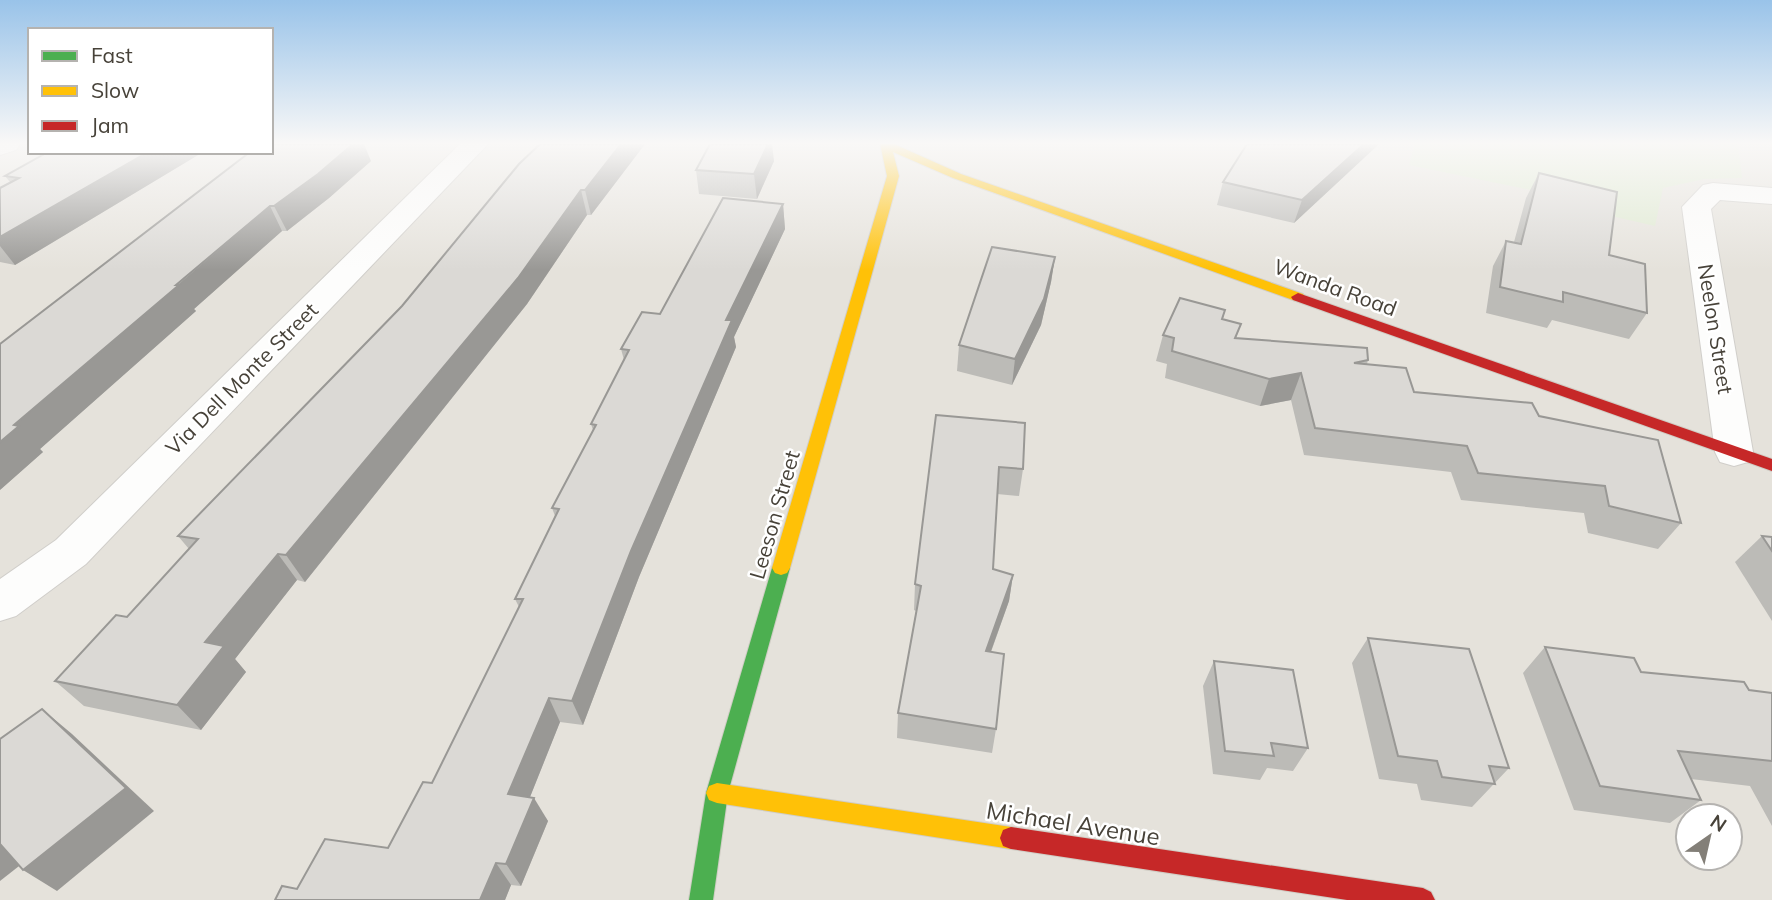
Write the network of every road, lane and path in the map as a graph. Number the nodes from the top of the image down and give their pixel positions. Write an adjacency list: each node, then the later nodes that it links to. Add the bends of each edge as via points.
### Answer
1 (433, 186): 7 (street, Via Dell Monte Street, via 71,552)
2 (890, 186): 8 (street, Leeson Street)
3 (985, 186): 5 (street, Wanda Road)
4 (1772, 195): 5 (street, Neelon Street, via 1713,191 1696,207)
5 (1734, 452): 6 (street, Wanda Road)
6 (1772, 465)
7 (0, 603)
8 (717, 793): 9 (street, Leeson Street); 10 (street, Michael Avenue)
9 (701, 900)
10 (1423, 900)

